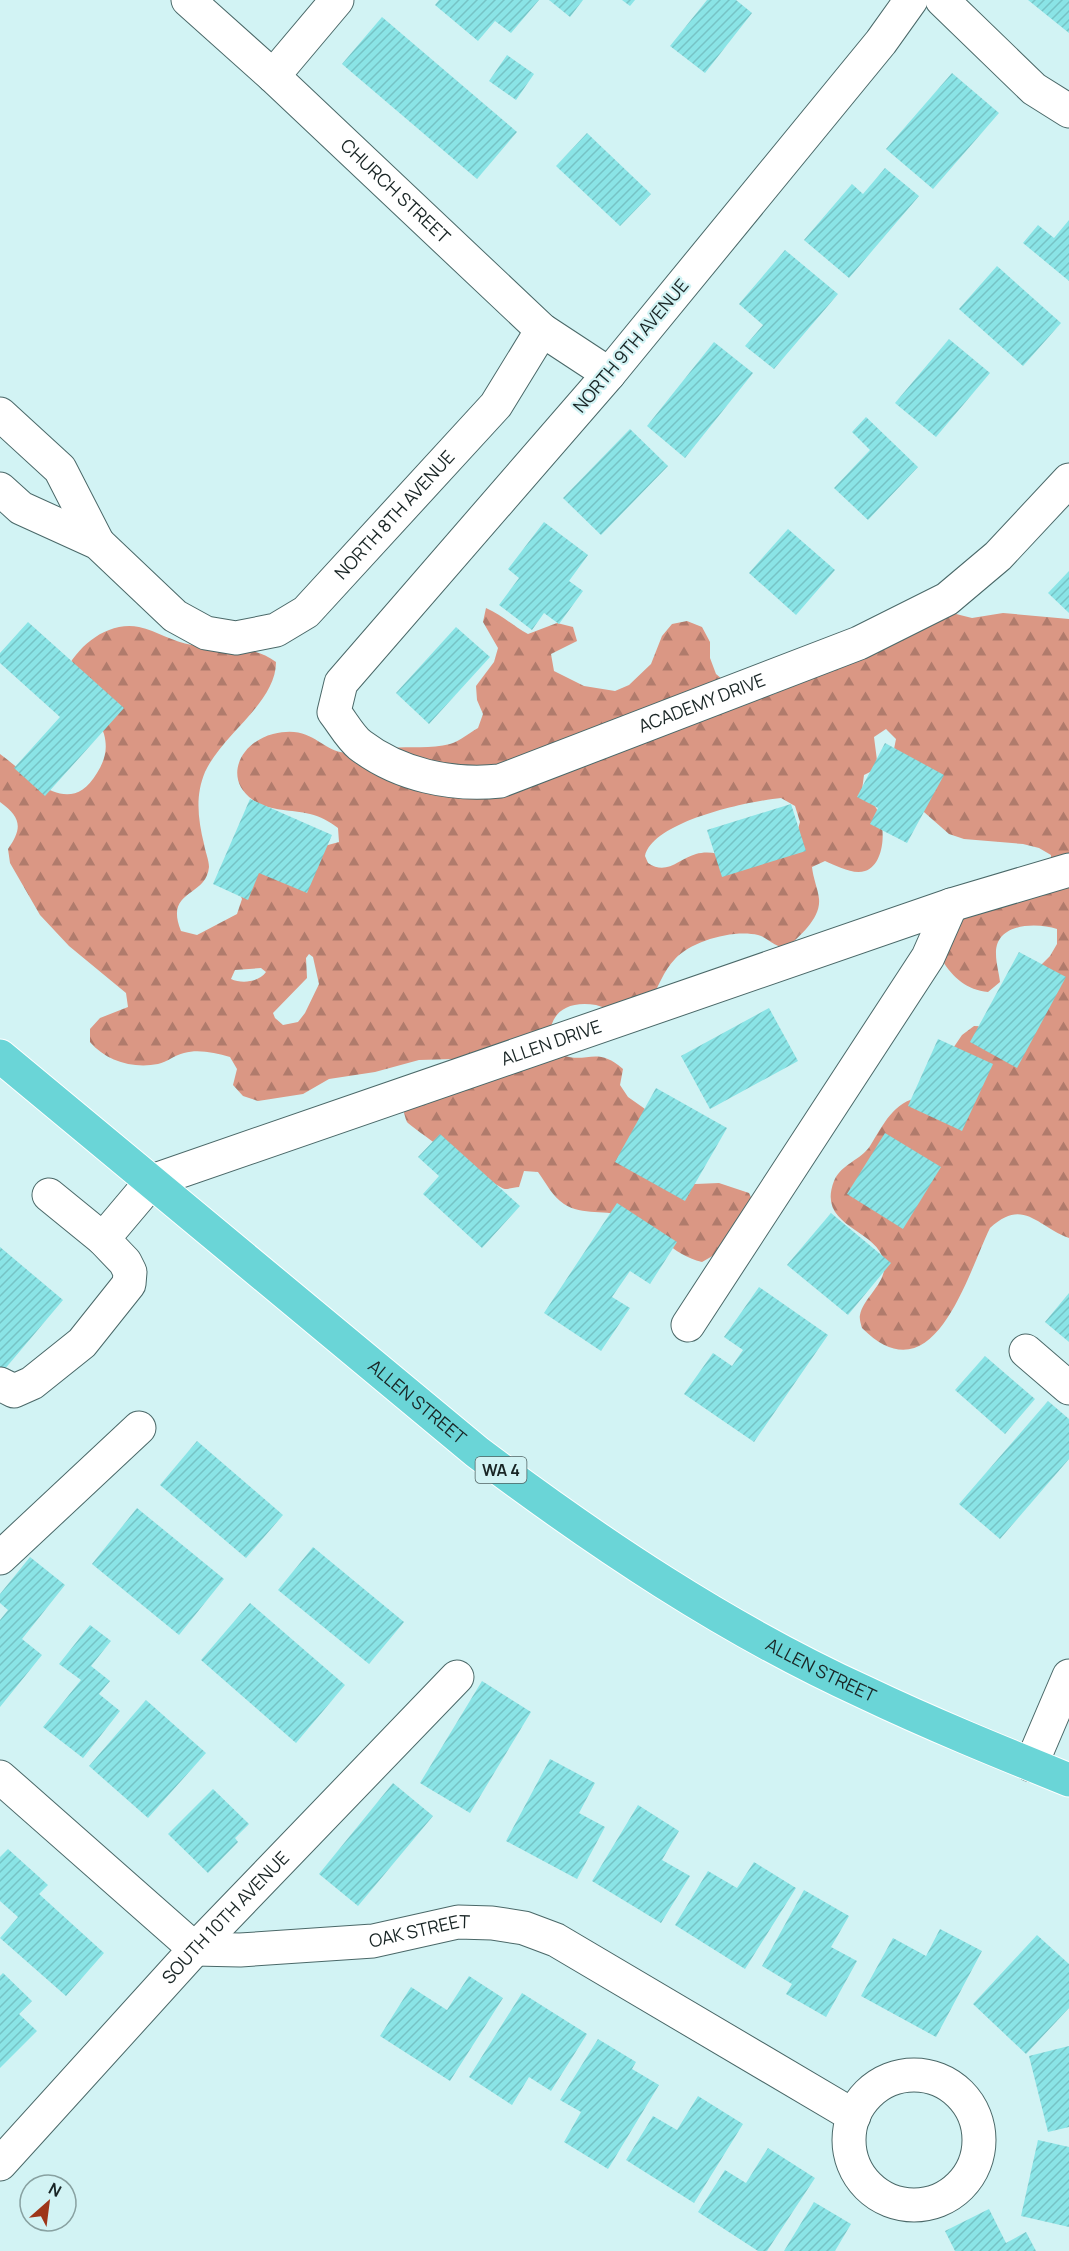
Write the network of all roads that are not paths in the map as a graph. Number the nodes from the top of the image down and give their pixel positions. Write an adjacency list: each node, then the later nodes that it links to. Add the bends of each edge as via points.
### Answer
1 (188, 0): 5 (street, CHURCH STREET)
2 (337, 0): 5 (street)
3 (911, 0): 8 (street, NORTH 9TH AVENUE, via 881,42)
4 (942, 0): 6 (street, via 1034,89)
5 (273, 76): 7 (street, CHURCH STREET)
6 (1069, 111)
7 (542, 330): 8 (street, CHURCH STREET); 12 (street, NORTH 8TH AVENUE, via 496,405 306,612 276,630 236,638 206,633 175,616)
8 (609, 374): 13 (street, NORTH 9TH AVENUE)
9 (0, 414): 12 (street, via 60,469)
10 (1069, 480): 13 (street, ACADEMY DRIVE, via 998,556 947,599 859,643 500,782 468,784 409,772 358,744 334,711)
11 (0, 489): 12 (street, via 21,508)
12 (98, 543)
13 (341, 683)
14 (1069, 870): 15 (street, ALLEN DRIVE)
15 (951, 905): 17 (street, ALLEN DRIVE); 20 (street, via 928,957)
16 (0, 1056): 17 (main road, ALLEN STREET / WA 4)
17 (152, 1181): 19 (street); 28 (main road, ALLEN STREET / WA 4, via 477,1452 550,1507 708,1609 802,1660 862,1692)
18 (49, 1195): 19 (street)
19 (103, 1239): 22 (street, via 125,1262 130,1272 129,1284 82,1343 32,1383 14,1391)
20 (688, 1325)
21 (1026, 1351): 23 (street)
22 (0, 1384)
23 (1069, 1388)
24 (139, 1428): 25 (street)
25 (0, 1558)
26 (1069, 1676): 28 (street)
27 (457, 1677): 31 (street, SOUTH 10TH AVENUE)
28 (1031, 1765): 30 (main road, ALLEN STREET / WA 4)
29 (0, 1777): 31 (street)
30 (1069, 1780)
31 (195, 1949): 32 (street, OAK STREET, via 240,1950 373,1941 458,1922 524,1928 566,1946); 33 (street, SOUTH 10TH AVENUE)
32 (854, 2116)
33 (0, 2164)

